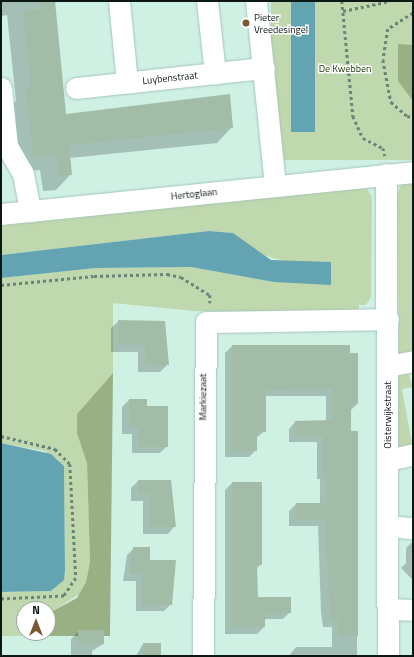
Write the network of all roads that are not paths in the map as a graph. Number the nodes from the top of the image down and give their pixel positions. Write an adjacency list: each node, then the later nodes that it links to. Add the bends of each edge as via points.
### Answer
1 (119, 1): 6 (street)
2 (207, 1): 5 (street)
3 (256, 1): 4 (street)
4 (264, 68): 5 (street, Luybenstraat); 11 (street)
5 (214, 74): 6 (street, Luybenstraat)
6 (127, 83): 8 (street, Luybenstraat)
7 (1, 88): 12 (street, via 7,146 23,174)
8 (76, 88)
9 (413, 172): 10 (street, Hertoglaan)
10 (386, 174): 11 (street, Hertoglaan); 14 (street, Oisterwijkstraat)
11 (275, 185): 12 (street, Hertoglaan)
12 (30, 211): 13 (street, Hertoglaan)
13 (1, 214)
14 (388, 319): 16 (street, Oisterwijkstraat); 23 (street, Markiezaat, via 206,322 203,334)
15 (413, 361): 16 (street)
16 (388, 366): 18 (street, Oisterwijkstraat)
17 (413, 454): 18 (street)
18 (388, 460): 19 (street, Oisterwijkstraat)
19 (388, 526): 20 (street); 21 (street, Oisterwijkstraat)
20 (413, 528)
21 (388, 609): 22 (street); 24 (street, Oisterwijkstraat)
22 (413, 610)
23 (203, 656)
24 (388, 656)

